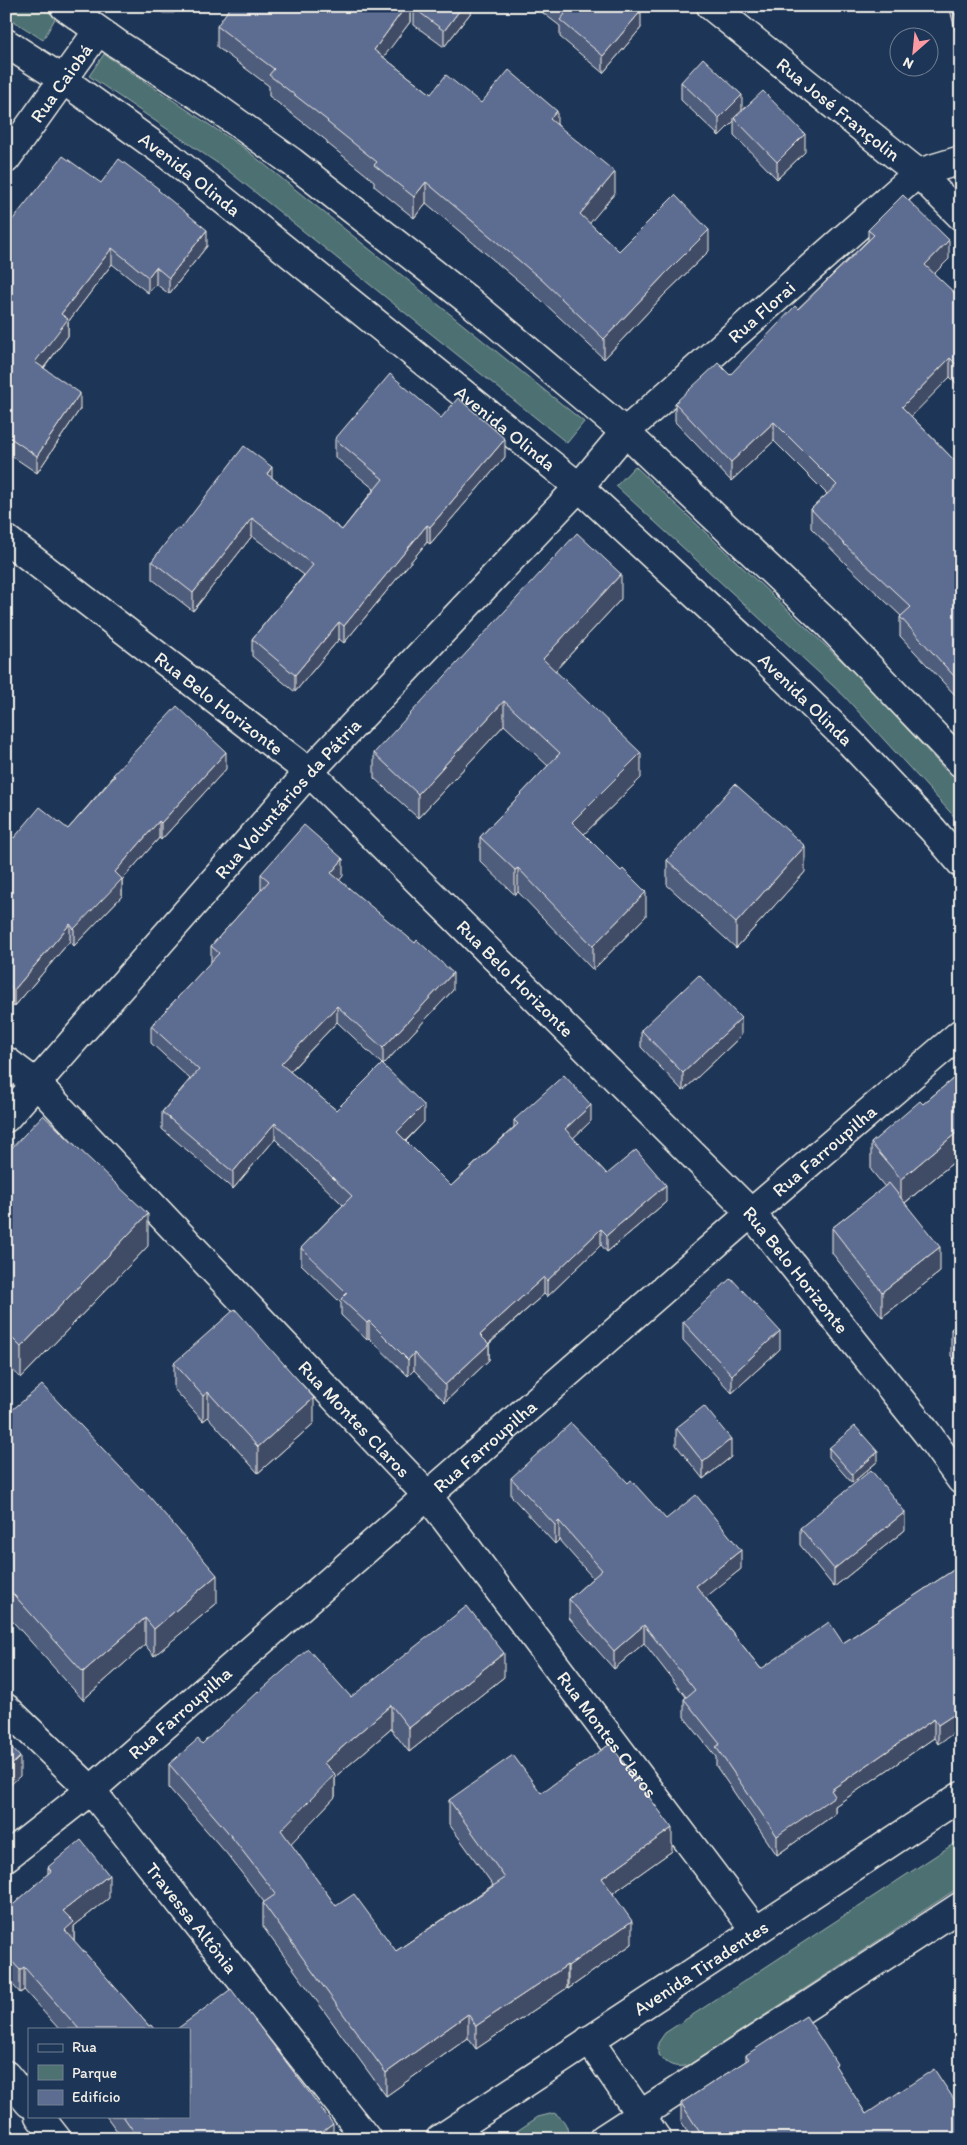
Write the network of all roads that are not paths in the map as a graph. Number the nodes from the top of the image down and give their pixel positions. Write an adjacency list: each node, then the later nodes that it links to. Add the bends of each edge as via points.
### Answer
1 (64, 6): 3 (street)
2 (711, 6): 8 (street, Rua José Françolin)
3 (98, 30): 5 (street, Rua Caiobá); 10 (street, via 292,162 468,300)
4 (6, 43): 5 (street, Avenida Olinda)
5 (62, 80): 6 (street, Rua Caiobá); 11 (street, Avenida Olinda, via 169,156)
6 (6, 159)
7 (961, 160): 8 (street, Rua Florai)
8 (918, 172): 9 (street, Rua José Françolin); 10 (street, Rua Florai)
9 (961, 216)
10 (625, 432): 11 (street, Rua Florai); 13 (street, via 828,624)
11 (579, 487): 14 (street, Rua Voluntários da Pátria); 15 (street, Avenida Olinda, via 850,742)
12 (6, 539): 14 (street, Rua Belo Horizonte)
13 (961, 763)
14 (309, 772): 18 (street, Rua Voluntários da Pátria); 20 (street, Rua Belo Horizonte)
15 (961, 863)
16 (961, 1033): 20 (street, Rua Farroupilha)
17 (6, 1061): 18 (street, Rua Montes Claros)
18 (38, 1085): 19 (street, Rua Voluntários da Pátria); 22 (street, Rua Montes Claros)
19 (6, 1118)
20 (750, 1213): 21 (street, Rua Belo Horizonte); 22 (street, Rua Farroupilha)
21 (961, 1480)
22 (428, 1496): 24 (street, Rua Farroupilha); 28 (street, Rua Montes Claros)
23 (6, 1708): 24 (street, Travessa Altônia)
24 (91, 1790): 26 (street, Rua Farroupilha); 35 (street, Travessa Altônia)
25 (961, 1796): 28 (street, Avenida Tiradentes)
26 (6, 1857)
27 (961, 1906): 32 (street)
28 (755, 1930): 29 (street, Avenida Tiradentes)
29 (589, 2040): 32 (street); 36 (street, Avenida Tiradentes)
30 (6, 2075): 31 (street)
31 (28, 2102)
32 (641, 2114): 37 (street); 38 (street)
33 (41, 2118): 34 (street)
34 (57, 2139)
35 (367, 2139)
36 (440, 2139)
37 (603, 2139)
38 (657, 2139)

